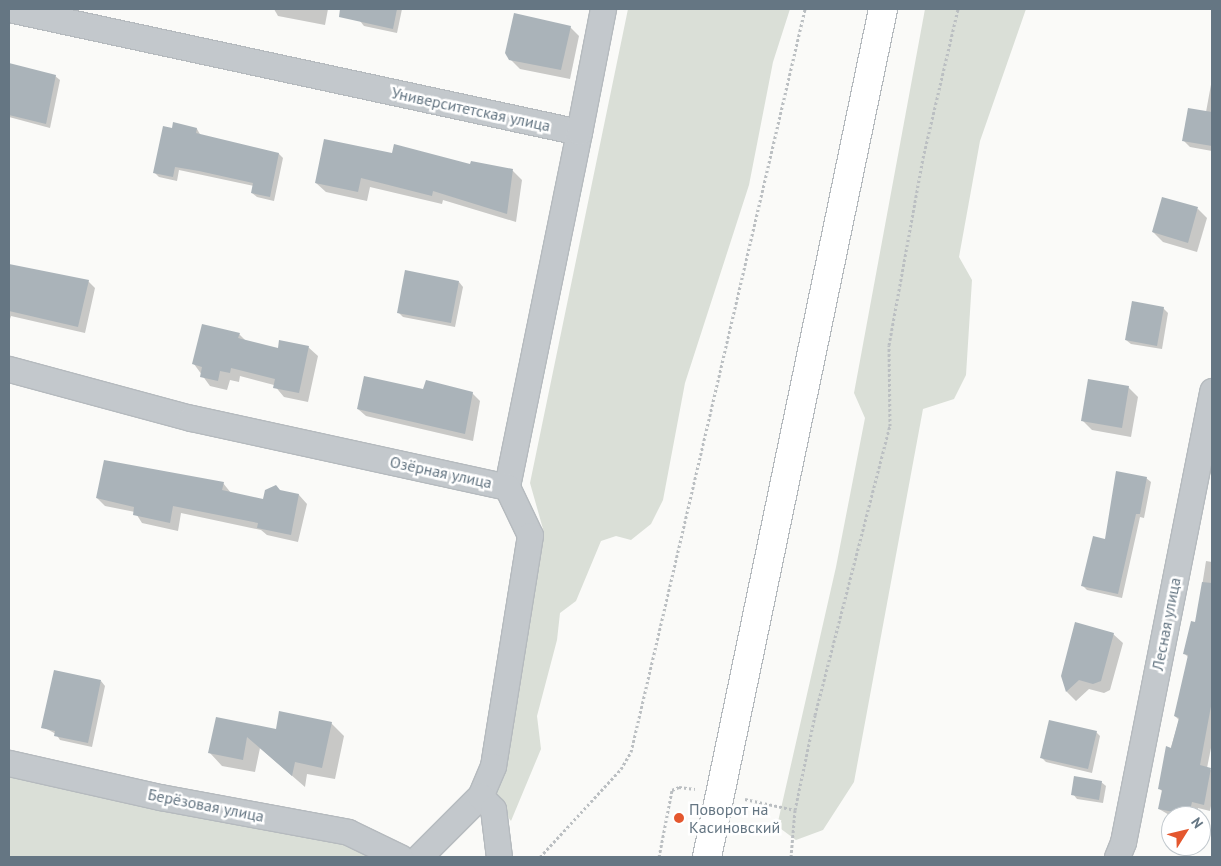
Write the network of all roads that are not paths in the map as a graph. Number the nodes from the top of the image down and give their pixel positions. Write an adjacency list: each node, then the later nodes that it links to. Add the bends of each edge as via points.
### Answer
1 (9, 9): 4 (street, Университетская улица)
2 (603, 9): 4 (street)
3 (883, 9): 13 (main road)
4 (579, 132): 7 (street)
5 (9, 369): 7 (street, Озёрная улица, via 191,418)
6 (1212, 391): 14 (street, Лесная улица, via 1123,842)
7 (507, 487): 9 (street, Озёрная улица, via 530,535 493,766)
8 (9, 764): 10 (street, Берёзовая улица, via 160,797 348,832)
9 (480, 796): 11 (street, Озёрная улица); 12 (street, via 493,810)
10 (400, 857)
11 (419, 857)
12 (499, 857)
13 (708, 857)
14 (1117, 857)

